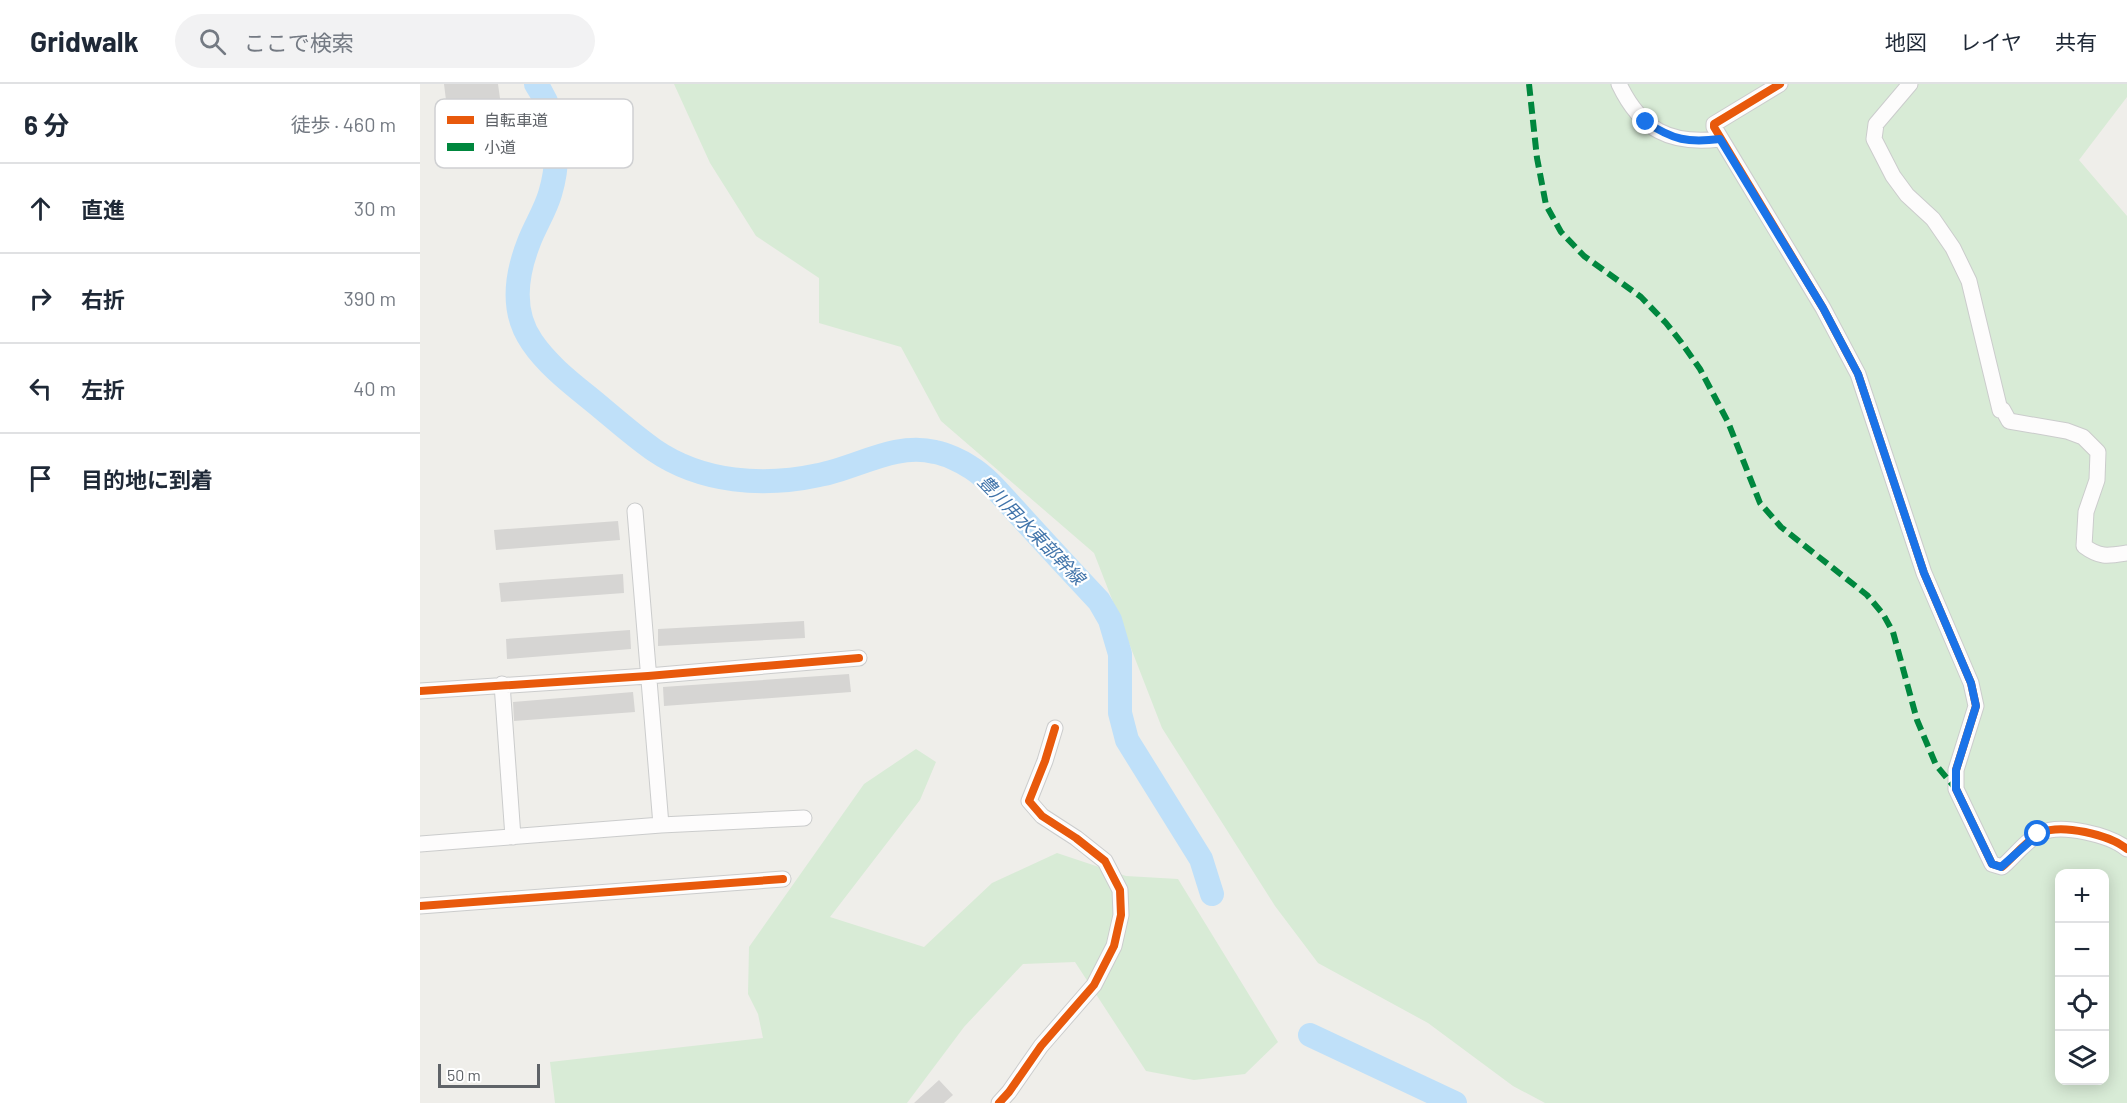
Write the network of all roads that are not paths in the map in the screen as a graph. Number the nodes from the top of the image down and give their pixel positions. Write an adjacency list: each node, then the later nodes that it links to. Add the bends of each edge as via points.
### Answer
1 (1619, 84): 4 (street, via 1637,114 1665,134 1683,140)
2 (1780, 84): 4 (street, via 1714,124)
3 (1910, 84): 6 (street, via 1876,124 1874,139 1907,195 1933,219 1953,248 1969,281 2000,410 2009,421 2083,437 2098,452 2097,480 2086,512 2084,546 2095,555)
4 (1720, 139): 16 (street, via 1823,308 1858,374 1924,573 1971,683 1976,706 1956,770 1956,789 1992,864 2001,867 2047,830 2083,830)
5 (635, 511): 8 (street)
6 (2127, 553)
7 (859, 658): 8 (street)
8 (648, 676): 9 (street); 13 (street)
9 (502, 684): 10 (street); 14 (street)
10 (420, 691)
11 (1055, 728): 19 (street, via 1029,801 1042,816 1105,861 1120,890 1121,915 1114,946 1094,986 1041,1046)
12 (804, 818): 13 (street)
13 (661, 825): 14 (street)
14 (513, 837): 15 (street)
15 (420, 844)
16 (2127, 849)
17 (783, 879): 18 (street)
18 (420, 906)
19 (999, 1103)

